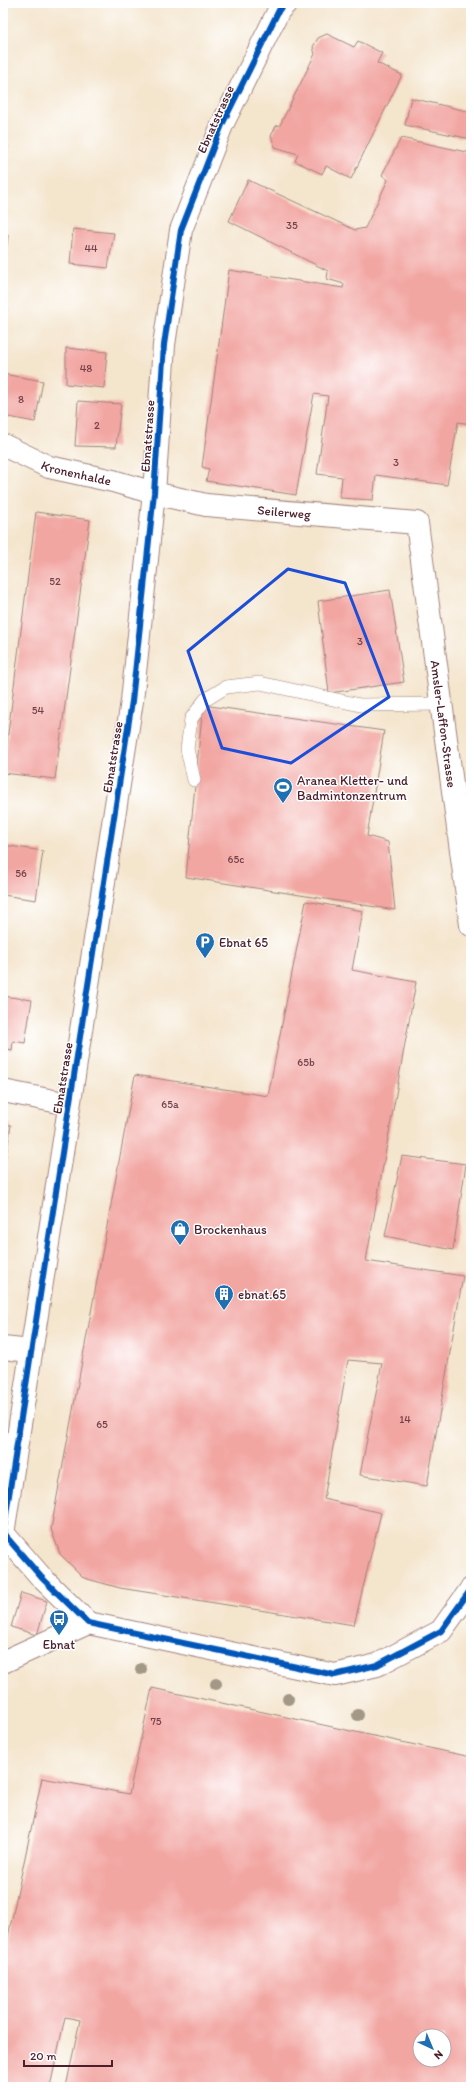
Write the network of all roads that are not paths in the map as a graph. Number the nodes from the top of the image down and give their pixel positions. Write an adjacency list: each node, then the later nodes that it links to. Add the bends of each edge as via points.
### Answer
1 (286, 3): 3 (street, Ebnatstrasse, via 279,10 222,125 181,230 164,345)
2 (3, 445): 3 (street, Kronenhalde, via 49,467)
3 (154, 493): 4 (street, Seilerweg, via 206,505); 9 (street, Ebnatstrasse, via 132,701)
4 (417, 523): 5 (street, Amsler-Laffon-Strasse)
5 (441, 704): 6 (lane, via 360,705 260,683 226,687 205,700 191,719 187,749); 7 (street, Amsler-Laffon-Strasse)
6 (194, 780)
7 (471, 925)
8 (3, 1091): 9 (street)
9 (69, 1104): 11 (street, Ebnatstrasse)
10 (3, 1348): 11 (street)
11 (31, 1351): 12 (street, Ebnatstrasse)
12 (3, 1533): 14 (street, via 42,1578)
13 (471, 1588): 14 (street, via 441,1631 377,1666 335,1675)
14 (88, 1623): 15 (street)
15 (3, 1662)

